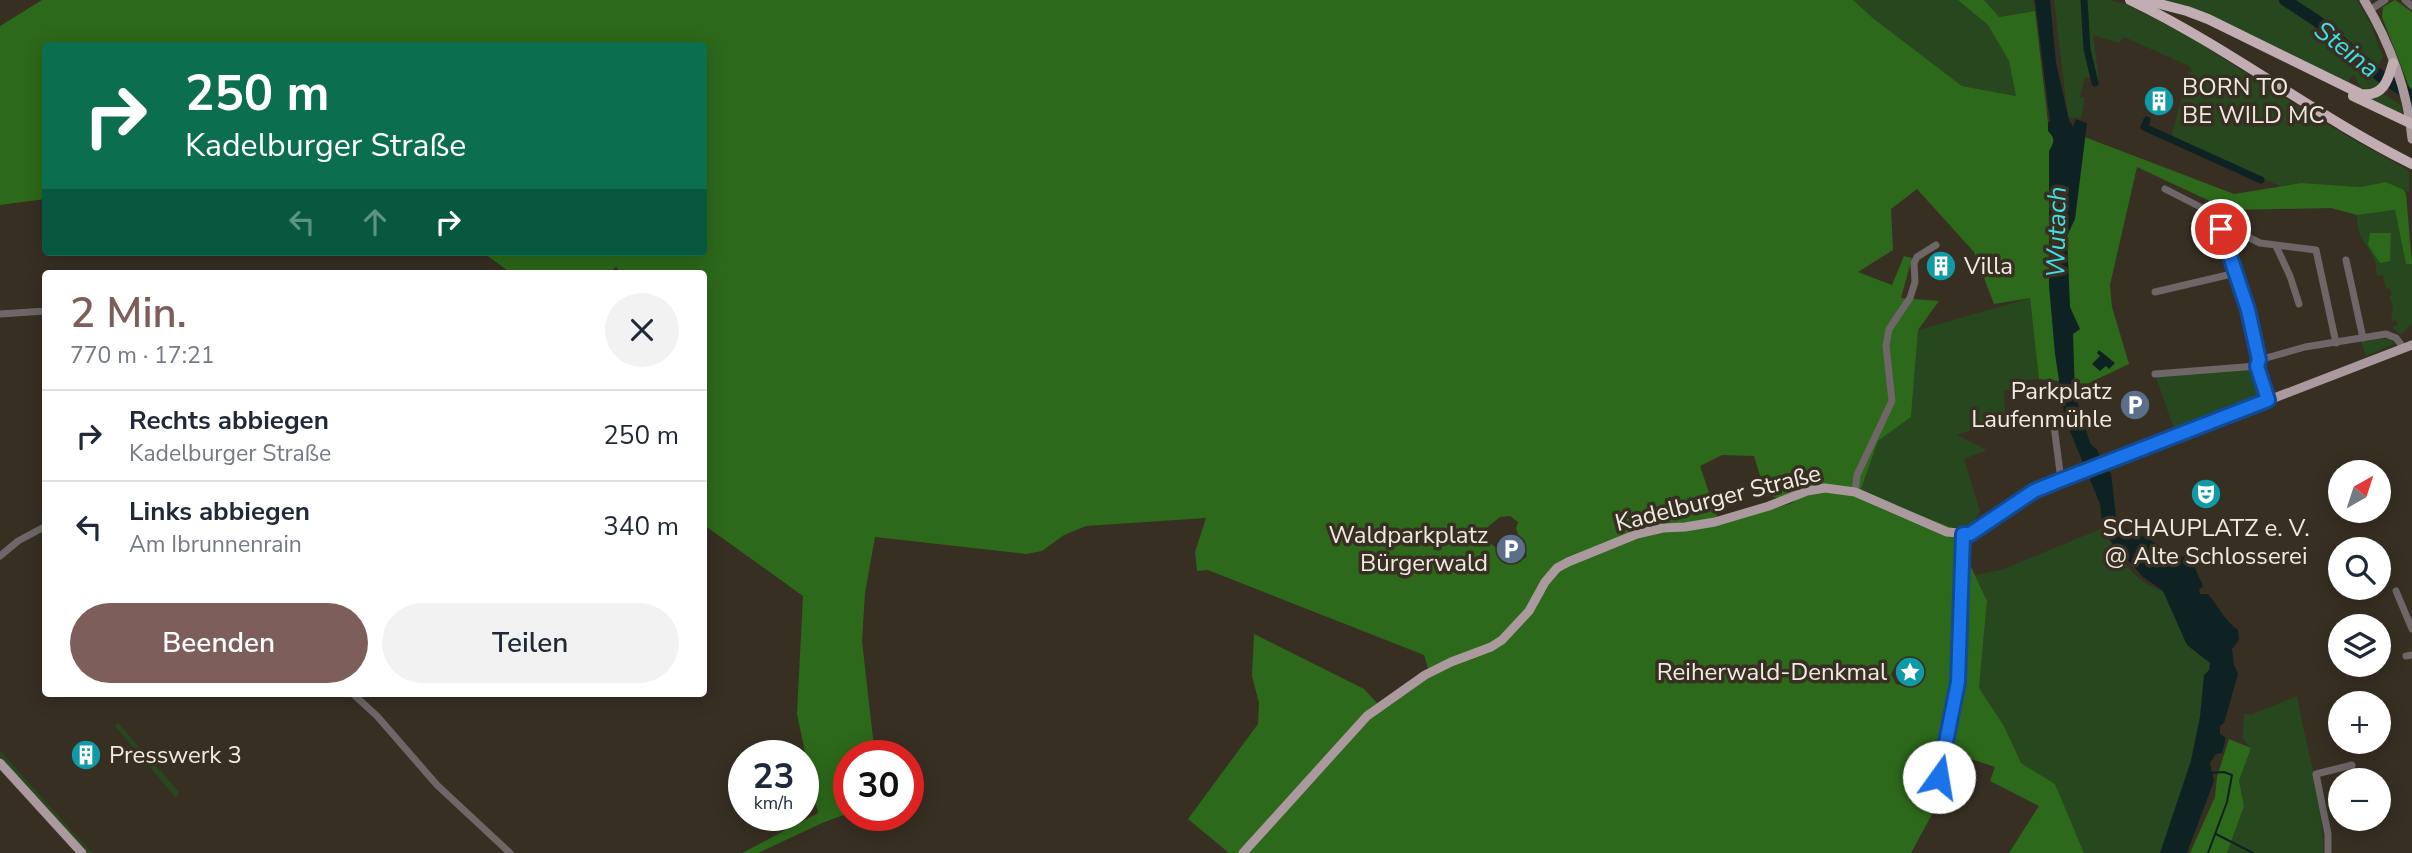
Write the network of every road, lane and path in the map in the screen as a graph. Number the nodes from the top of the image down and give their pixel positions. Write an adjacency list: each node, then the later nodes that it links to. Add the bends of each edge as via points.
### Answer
1 (2130, 0): 12 (highway)
2 (2144, 0): 8 (highway, via 2187,11)
3 (2364, 0): 7 (main road)
4 (2385, 0): 7 (street)
5 (2405, 0): 6 (street)
6 (2412, 6)
7 (2370, 10): 9 (main road)
8 (2228, 30): 9 (highway, via 2366,95 2387,84); 10 (highway)
9 (2394, 68): 10 (main road)
10 (2411, 124): 11 (main road)
11 (2412, 139)
12 (2412, 163)
13 (2165, 189): 14 (street, via 2216,215)
14 (2221, 229): 16 (street); 18 (street)
15 (1936, 245): 31 (street, via 1917,257 1910,298 1889,329 1886,346 1892,401 1857,475)
16 (2277, 246): 20 (street); 24 (street, via 2316,250)
17 (2346, 260): 23 (street)
18 (2236, 273): 19 (street); 26 (street)
19 (2155, 292)
20 (2299, 304)
21 (42, 311): 22 (street)
22 (0, 314)
23 (2363, 338): 24 (street); 25 (street, via 2391,335)
24 (2336, 343): 26 (street, via 2305,347)
25 (2409, 344): 28 (main road)
26 (2258, 363): 27 (street); 28 (street)
27 (2155, 374)
28 (2268, 400): 30 (main road)
29 (2053, 418): 30 (street)
30 (2061, 480): 33 (main road)
31 (1855, 492): 33 (main road, Kadelburger Straße, via 1939,529); 43 (main road, Kadelburger Straße, via 1807,491 1714,522 1637,534 1557,568 1529,611 1502,640 1425,676 1367,716)
32 (42, 528): 34 (street)
33 (1963, 534): 40 (street, via 1958,682)
34 (0, 556)
35 (2396, 591): 36 (street)
36 (2412, 629)
37 (356, 697): 42 (street, via 437,785)
38 (0, 763): 41 (main road)
39 (2352, 765): 44 (street, via 2316,774)
40 (1939, 777)
41 (82, 853)
42 (510, 853)
43 (1242, 853)
44 (2328, 853)

